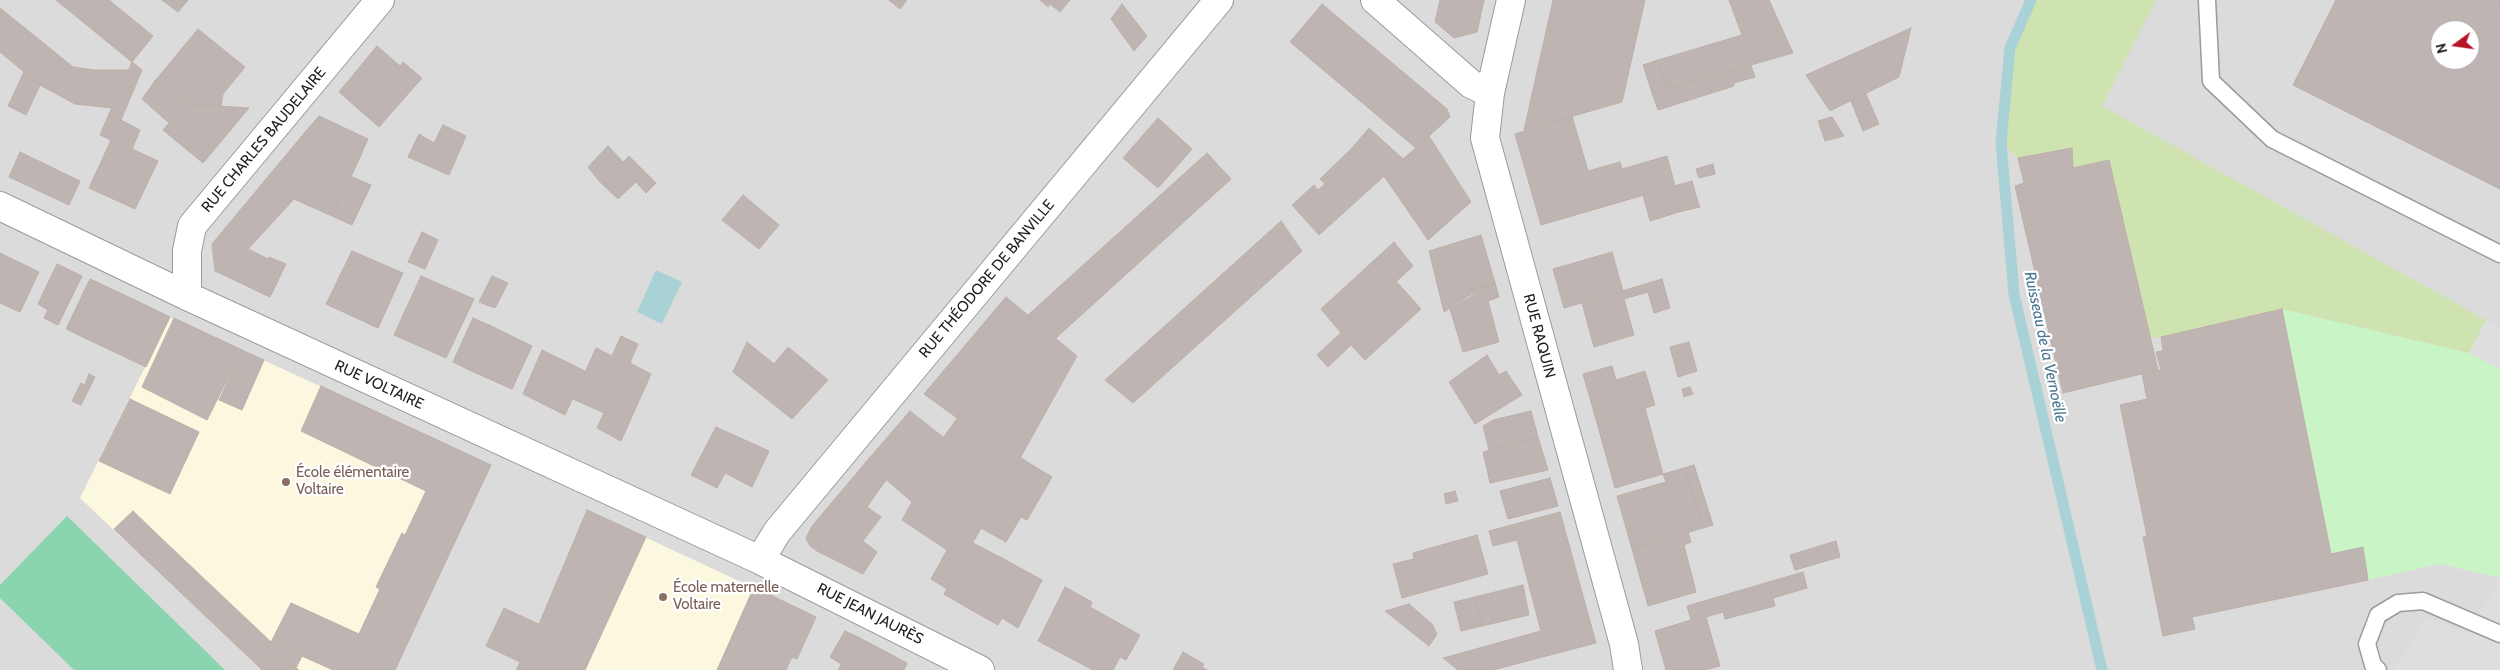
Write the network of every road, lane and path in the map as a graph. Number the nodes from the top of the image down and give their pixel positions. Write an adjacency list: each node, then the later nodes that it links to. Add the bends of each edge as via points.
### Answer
1 (380, 0): 9 (street, RUE CHARLES BAUDELAIRE, via 192,226)
2 (1219, 0): 10 (street, RUE THÉODORE DE BANVILLE, via 783,524)
3 (1375, 0): 6 (street, via 1471,84)
4 (1511, 0): 6 (street, RUE RAQUIN)
5 (2207, 0): 8 (lane, via 2211,81 2272,139)
6 (1490, 93): 13 (street, RUE RAQUIN, via 1485,138 1624,644)
7 (0, 206): 9 (street, RUE VOLTAIRE)
8 (2500, 254)
9 (187, 296): 10 (street, RUE VOLTAIRE)
10 (760, 560): 12 (street, RUE JEAN JAURÈS)
11 (2500, 634): 14 (lane, via 2423,601 2398,603 2378,615 2367,644 2373,665)
12 (980, 670)
13 (1628, 670)
14 (2378, 670)

